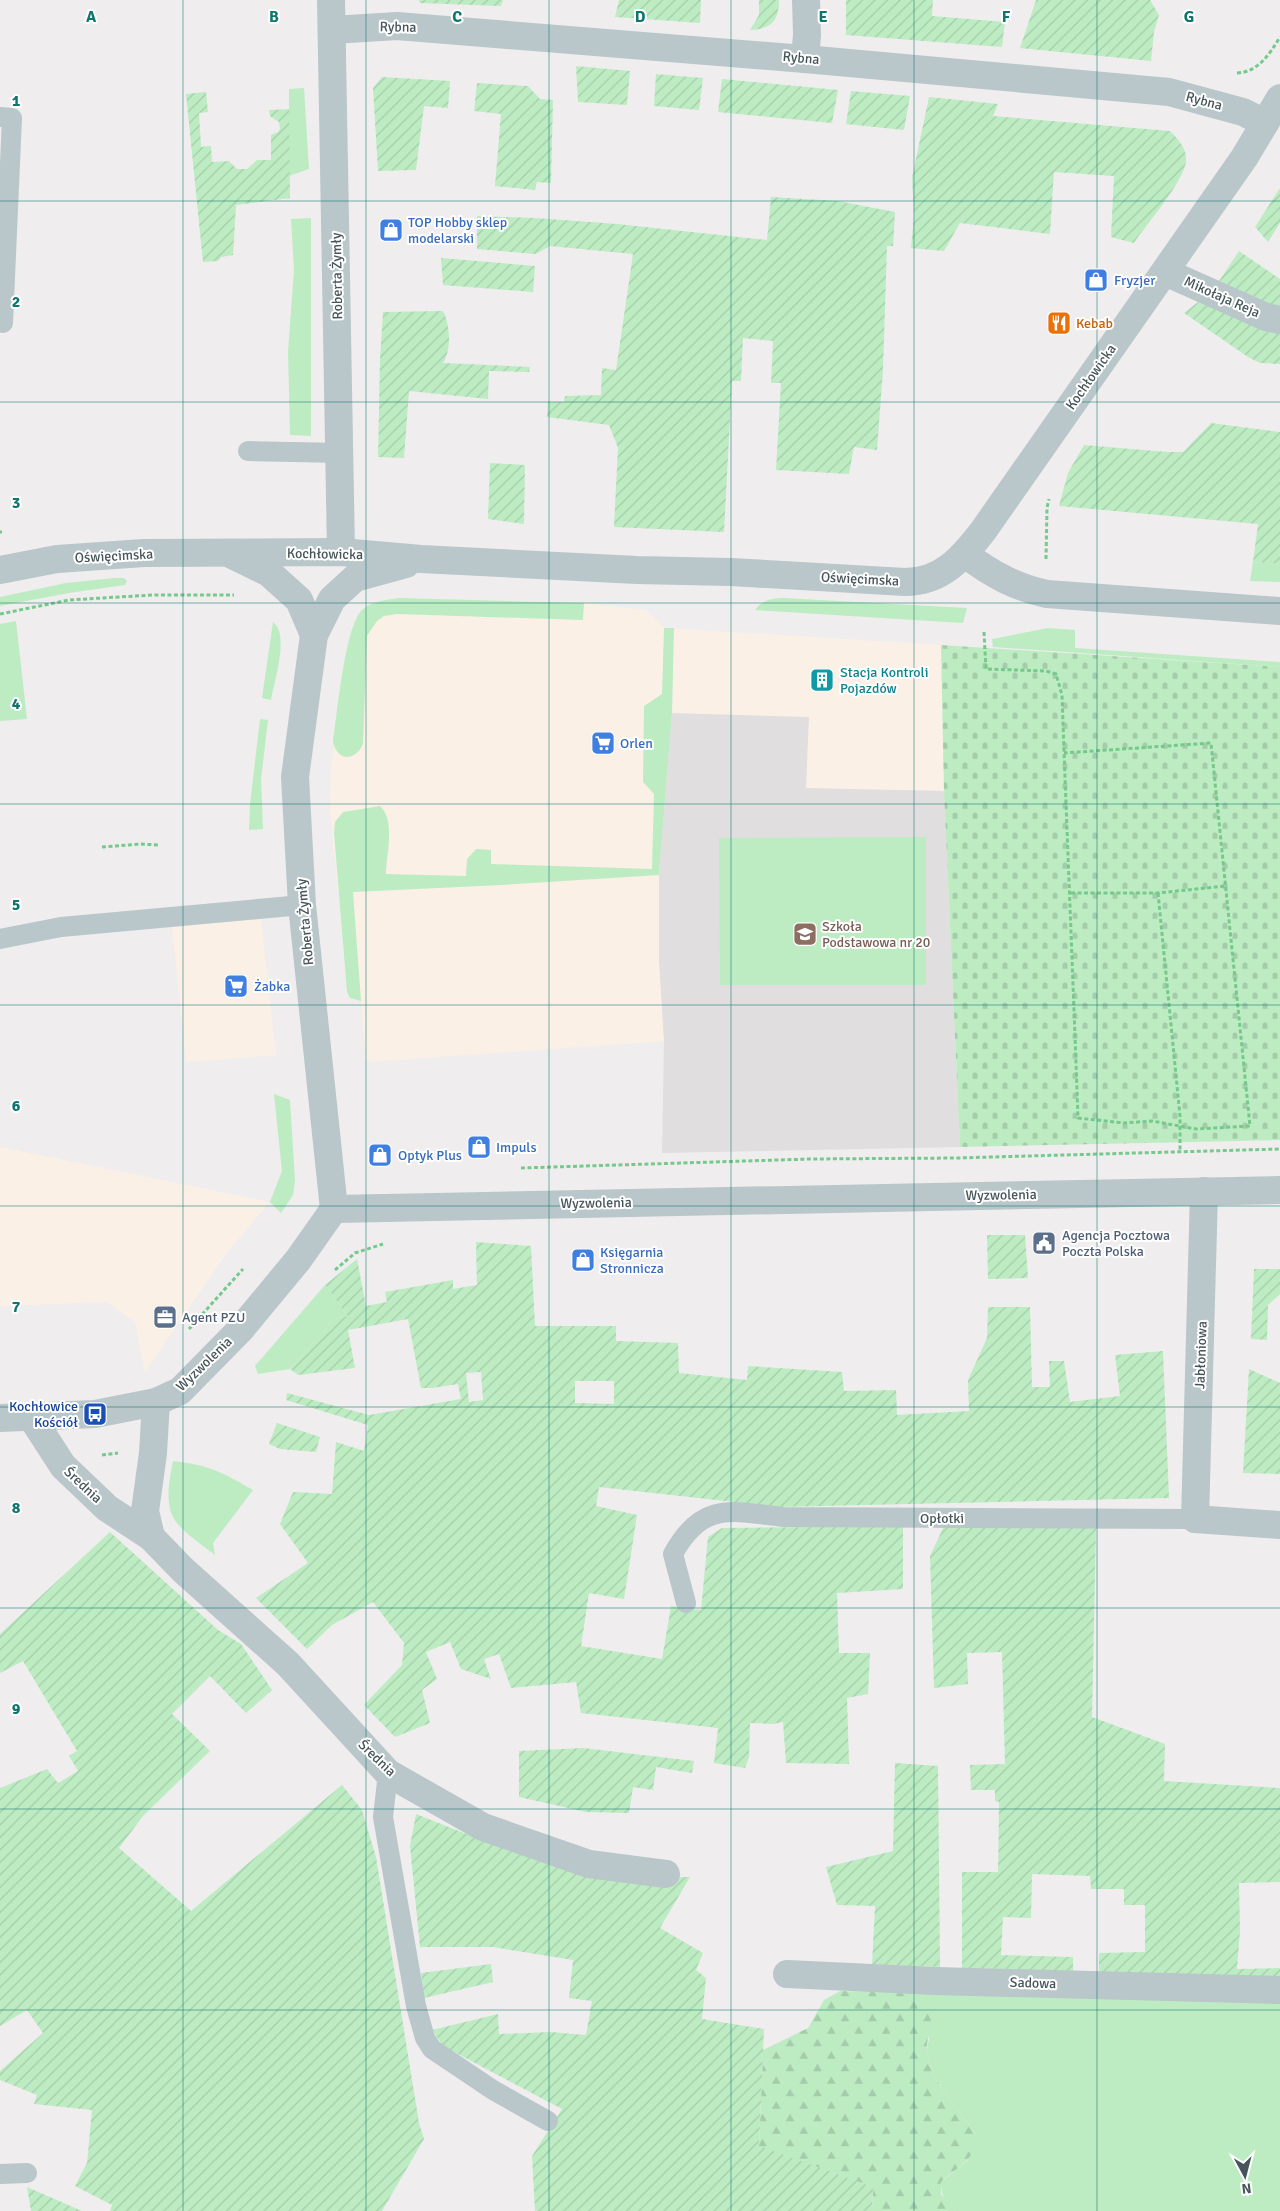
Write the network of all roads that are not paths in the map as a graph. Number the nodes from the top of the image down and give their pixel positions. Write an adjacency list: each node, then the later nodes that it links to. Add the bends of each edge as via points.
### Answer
1 (331, 0): 3 (street, Roberta Żymły)
2 (806, 0): 4 (street)
3 (332, 30): 4 (street, Rybna, via 397,26); 12 (street, Roberta Żymły)
4 (805, 59): 7 (street, Rybna, via 1169,92 1243,112)
5 (1280, 98): 7 (street, Kochłowicka)
6 (0, 117): 10 (lane, via 12,118)
7 (1265, 123): 8 (street, Kochłowicka)
8 (1165, 272): 9 (street, Mikołaja Reja, via 1266,317); 15 (street, Kochłowicka)
9 (1280, 320)
10 (3, 323)
11 (248, 451): 12 (lane)
12 (341, 453): 13 (street, Roberta Żymły)
13 (342, 552): 14 (street, Kochłowicka); 16 (street, Kochłowicka)
14 (229, 554): 17 (street, Oświęcimska, via 144,553 57,559); 19 (street, via 269,574 299,600)
15 (965, 554): 16 (street, Oświęcimska, via 938,575 915,582); 18 (street, via 999,578 1047,594)
16 (421, 559): 19 (street, Roberta Żymły, via 355,578 332,599)
17 (4, 568)
18 (1280, 611)
19 (314, 635): 20 (street, Roberta Żymły, via 295,777)
20 (302, 905): 21 (lane, via 61,927); 24 (street, Roberta Żymły)
21 (0, 939)
22 (1280, 1190): 23 (street, Wyzwolenia)
23 (1204, 1191): 24 (street, Wyzwolenia); 28 (street, Jabłoniowa)
24 (334, 1209): 25 (street, Wyzwolenia, via 298,1260 240,1330 180,1391)
25 (156, 1402): 27 (street, Wyzwolenia, via 95,1414); 30 (street, via 145,1511)
26 (0, 1418): 27 (street, Wyzwolenia)
27 (32, 1418): 30 (street, Średnia, via 62,1466 107,1508)
28 (1195, 1519): 29 (street, Opłotki); 31 (lane, Opłotki, via 793,1518 734,1512 714,1514 694,1524 673,1554)
29 (1280, 1525)
30 (151, 1537): 32 (street, Średnia, via 288,1664)
31 (686, 1603)
32 (388, 1773): 33 (street, Średnia, via 483,1828 589,1864); 36 (lane, via 383,1817 416,2006 425,2038 432,2049 493,2090)
33 (666, 1874)
34 (787, 1974): 35 (street, Sadowa)
35 (1280, 1990)
36 (548, 2120)
37 (0, 2174): 38 (lane)
38 (27, 2174)

